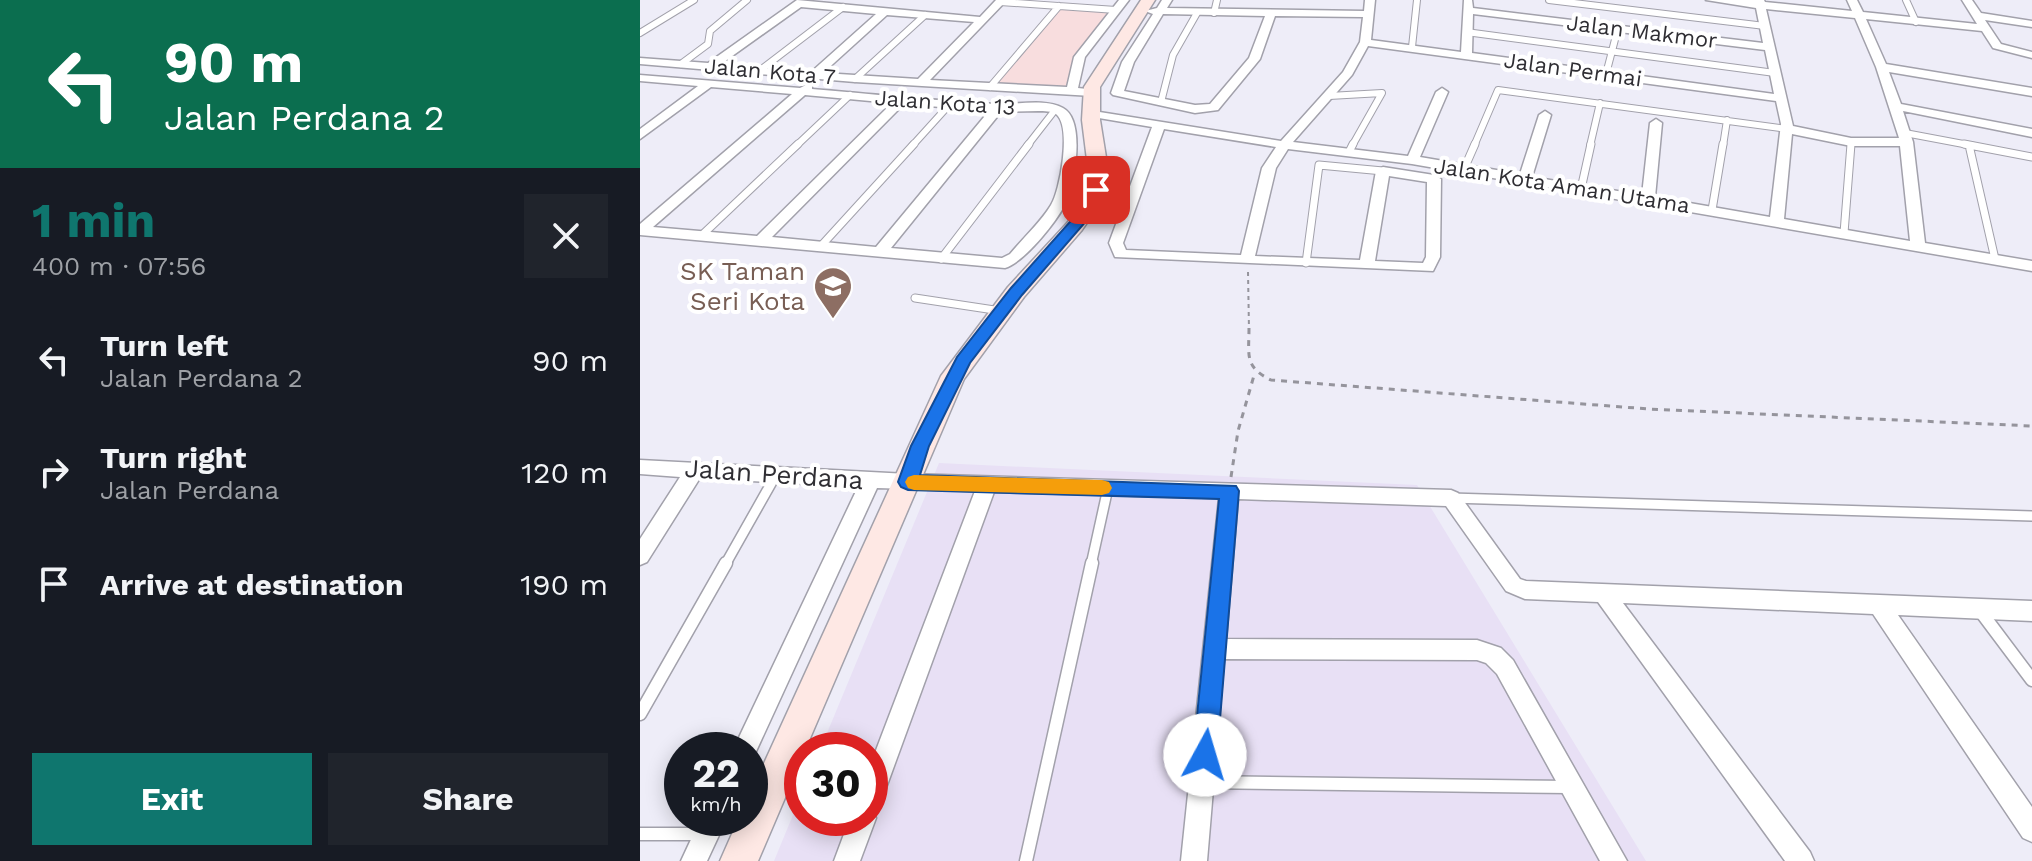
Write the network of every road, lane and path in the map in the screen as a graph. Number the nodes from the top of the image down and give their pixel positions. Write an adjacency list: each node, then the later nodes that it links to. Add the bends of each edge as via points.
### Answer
1 (694, 0): 40 (lane)
2 (747, 0): 48 (lane, via 710,31 708,44)
3 (1167, 0): 21 (street)
4 (1217, 0): 24 (lane)
5 (1370, 0): 26 (street)
6 (1417, 0): 42 (lane)
7 (1549, 0): 16 (lane)
8 (1711, 0): 17 (street)
9 (1852, 0): 29 (street)
10 (1866, 0): 30 (street)
11 (1906, 0): 32 (lane)
12 (1953, 0): 36 (street)
13 (1967, 0): 28 (street)
14 (1001, 1): 19 (lane); 31 (street)
15 (802, 2): 20 (street); 49 (street)
16 (1602, 3): 34 (lane); 35 (lane)
17 (1760, 3): 29 (street); 35 (street)
18 (1467, 5): 34 (street, Jalan Makmor); 39 (street)
19 (1059, 6): 21 (lane); 59 (lane)
20 (843, 7): 22 (street); 51 (lane)
21 (1138, 7): 23 (street); 65 (street, via 1104,64)
22 (885, 11): 27 (street); 54 (street)
23 (1197, 13): 24 (street); 68 (lane, via 1173,55)
24 (1214, 13): 25 (street)
25 (1271, 14): 26 (street); 68 (street, via 1254,59 1217,105 1199,109)
26 (1367, 14): 41 (street)
27 (925, 15): 31 (street); 56 (lane)
28 (1977, 16): 33 (street); 38 (street)
29 (1859, 17): 30 (street); 50 (street)
30 (1874, 18): 32 (street)
31 (982, 20): 57 (street)
32 (1916, 22): 36 (street)
33 (2032, 24)
34 (1598, 26): 37 (street, Jalan Makmor)
35 (1765, 26): 43 (street)
36 (1968, 26): 38 (street)
37 (1618, 28): 43 (street, Jalan Makmor); 44 (lane)
38 (1985, 28): 46 (street, via 1995,45)
39 (1466, 32): 44 (lane); 45 (street)
40 (640, 33)
41 (1365, 42): 42 (street, Jalan Permai); 64 (street)
42 (1412, 47): 45 (street, Jalan Permai)
43 (1769, 47): 52 (street)
44 (1612, 50): 52 (lane); 53 (lane)
45 (1466, 54): 53 (street, Jalan Permai)
46 (2032, 55)
47 (641, 61): 48 (street, Jalan Kota 7)
48 (681, 64): 49 (street, Jalan Kota 7)
49 (711, 66): 51 (street, Jalan Kota 7)
50 (1882, 67): 62 (street); 71 (street)
51 (759, 71): 54 (street, Jalan Kota 7)
52 (1775, 73): 66 (street)
53 (1606, 74): 66 (street, Jalan Permai)
54 (817, 76): 56 (street, Jalan Kota 7); 60 (street)
55 (640, 78): 58 (street, Jalan Kota 13)
56 (855, 79): 57 (street, Jalan Kota 7)
57 (920, 83): 59 (street, Jalan Kota 7)
58 (707, 85): 60 (street, Jalan Kota 13); 80 (street)
59 (990, 87): 65 (street, Jalan Kota 7)
60 (804, 91): 63 (street, Jalan Kota 13); 95 (street)
61 (1442, 92): 87 (street)
62 (2032, 92)
63 (850, 95): 67 (street, Jalan Kota 13); 97 (lane)
64 (1329, 96): 83 (street); 85 (lane, via 1382,93)
65 (1093, 98): 68 (street); 77 (street, Jalan Kota Aman Utama); 109 (street, Jalan Perdana, via 1099,176 1094,198)
66 (1781, 98): 78 (street)
67 (902, 99): 70 (street, Jalan Kota 13); 98 (street)
68 (1161, 102)
69 (1600, 103): 75 (lane); 88 (lane, via 1497,91); 91 (lane)
70 (950, 104): 72 (street, Jalan Kota 13); 99 (lane)
71 (1895, 106): 79 (street); 81 (street)
72 (998, 108): 73 (street, Jalan Kota 13); 101 (street)
73 (1055, 110): 102 (lane); 102 (street, via 1069,119 1062,198 1005,263)
74 (1545, 115): 90 (street)
75 (1727, 120): 78 (lane); 93 (lane)
76 (1656, 123): 92 (street)
77 (1159, 125): 83 (street, Jalan Kota Aman Utama); 104 (street, via 1117,251 1132,257)
78 (1787, 129): 82 (street); 94 (street)
79 (2032, 133)
80 (640, 135)
81 (1906, 137): 82 (street); 84 (lane); 100 (street)
82 (1851, 142): 96 (lane)
83 (1284, 145): 85 (street, Jalan Kota Aman Utama); 104 (street, via 1267,173)
84 (1969, 145): 86 (lane); 103 (lane)
85 (1349, 152): 87 (street, Jalan Kota Aman Utama)
86 (2032, 157)
87 (1412, 160): 88 (street, Jalan Kota Aman Utama)
88 (1464, 169): 90 (street, Jalan Kota Aman Utama)
89 (1383, 171): 105 (lane, via 1319,165); 106 (street); 106 (street, via 1434,179 1432,263 1428,268)
90 (1525, 179): 91 (street, Jalan Kota Aman Utama)
91 (1581, 189): 92 (street, Jalan Kota Aman Utama)
92 (1648, 200): 93 (street, Jalan Kota Aman Utama)
93 (1712, 210): 94 (street, Jalan Kota Aman Utama)
94 (1777, 220): 96 (street, Jalan Kota Aman Utama)
95 (641, 230): 97 (street)
96 (1844, 233): 100 (street, Jalan Kota Aman Utama)
97 (701, 236): 98 (street)
98 (760, 241): 99 (street)
99 (820, 247): 101 (street)
100 (1918, 247): 103 (street, Jalan Kota Aman Utama)
101 (879, 253): 102 (street)
102 (941, 259)
103 (1995, 259): 107 (street, Jalan Kota Aman Utama)
104 (1247, 260): 105 (street); 110 (path, via 1249,360)
105 (1306, 263): 106 (street)
106 (1367, 265)
107 (2032, 266)
108 (915, 298): 109 (lane)
109 (1001, 311): 116 (street, Jalan Perdana, via 953,376)
110 (1255, 372): 111 (path, via 1290,384 1649,409); 119 (path, via 1238,431)
111 (2032, 426)
112 (640, 467): 113 (street, Jalan Perdana)
113 (696, 468): 114 (street, Jalan Perdana); 122 (street)
114 (777, 473): 115 (street, Jalan Perdana); 129 (lane)
115 (871, 480): 116 (street, Jalan Perdana); 130 (street)
116 (908, 482): 117 (street); 140 (street, Jalan Perdana)
117 (987, 484): 118 (street); 131 (street)
118 (1108, 488): 119 (street); 142 (lane)
119 (1229, 491): 120 (street); 127 (street)
120 (1451, 498): 121 (lane); 123 (street, via 1518,589)
121 (2032, 516)
122 (640, 556)
123 (1604, 594): 124 (street); 145 (street)
124 (1879, 605): 125 (street); 134 (street)
125 (1979, 609): 126 (street); 128 (lane)
126 (2032, 611)
127 (1216, 649): 132 (street); 133 (street, via 1485,652 1505,667)
128 (2032, 680)
129 (640, 714)
130 (753, 732)
131 (888, 751)
132 (1202, 782): 133 (lane); 143 (street)
133 (1573, 787): 144 (street)
134 (2032, 829)
135 (664, 831): 136 (lane)
136 (640, 834)
137 (705, 836): 139 (street)
138 (856, 836): 141 (street)
139 (694, 861)
140 (739, 861)
141 (847, 861)
142 (1026, 861)
143 (1194, 861)
144 (1614, 861)
145 (1801, 861)

